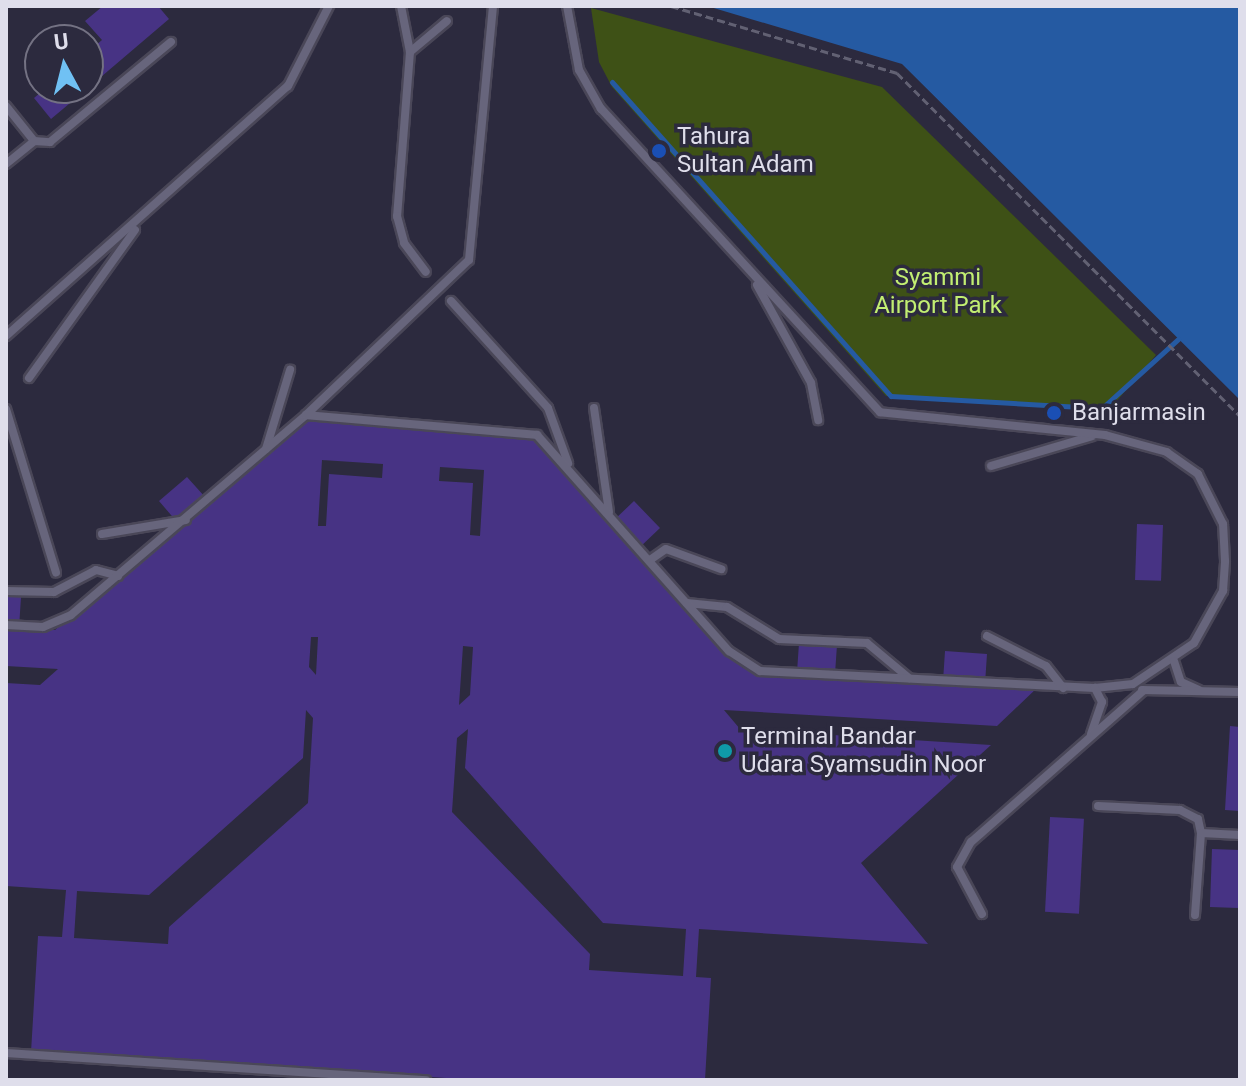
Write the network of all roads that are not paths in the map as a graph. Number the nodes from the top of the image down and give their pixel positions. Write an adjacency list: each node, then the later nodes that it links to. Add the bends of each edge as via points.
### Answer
1 (329, 6): 11 (lane, via 288,86)
2 (401, 6): 7 (lane)
3 (493, 6): 20 (lane, via 469,260)
4 (567, 6): 13 (lane, via 579,70 601,109)
5 (447, 21): 7 (lane)
6 (171, 42): 9 (lane, via 67,135)
7 (410, 52): 12 (lane, via 397,216 404,243)
8 (6, 106): 9 (lane)
9 (34, 141): 10 (lane)
10 (6, 164)
11 (156, 208): 15 (lane); 17 (lane, via 109,258)
12 (426, 272)
13 (753, 277): 21 (lane, via 811,383); 22 (lane, via 880,412)
14 (451, 301): 25 (lane, via 548,408)
15 (6, 336)
16 (290, 370): 23 (lane)
17 (29, 378)
18 (594, 408): 26 (lane)
19 (6, 409): 31 (lane)
20 (306, 415): 23 (lane); 25 (lane, via 537,435)
21 (818, 420)
22 (1105, 435): 24 (lane, via 1066,438); 37 (lane, via 1167,452 1198,474 1223,524 1223,591 1210,623)
23 (265, 450): 27 (lane)
24 (991, 466)
25 (570, 467): 26 (lane)
26 (609, 513): 29 (lane)
27 (186, 520): 28 (lane); 32 (lane)
28 (102, 534)
29 (650, 560): 30 (lane, via 666,549); 34 (lane)
30 (721, 569)
31 (56, 573)
32 (118, 576): 33 (lane, via 96,570 54,592); 35 (lane, via 59,623)
33 (6, 591)
34 (686, 603): 38 (lane, via 727,607 779,639 867,643); 38 (lane, via 744,664 760,671)
35 (6, 625)
36 (987, 636): 40 (lane, via 1046,666)
37 (1174, 661): 39 (lane); 43 (lane, via 1181,682)
38 (909, 678): 40 (lane)
39 (1133, 684): 41 (lane); 42 (lane)
40 (1063, 688): 41 (lane)
41 (1095, 688): 45 (lane, via 1101,719)
42 (1143, 691): 43 (lane); 45 (lane)
43 (1204, 691): 44 (lane)
44 (1240, 692)
45 (1086, 741): 49 (lane, via 962,855 959,882)
46 (1098, 806): 47 (lane, via 1180,810 1198,819)
47 (1201, 833): 48 (lane); 50 (lane)
48 (1240, 835)
49 (982, 914)
50 (1195, 915)
51 (6, 1053): 52 (lane)
52 (426, 1080)

